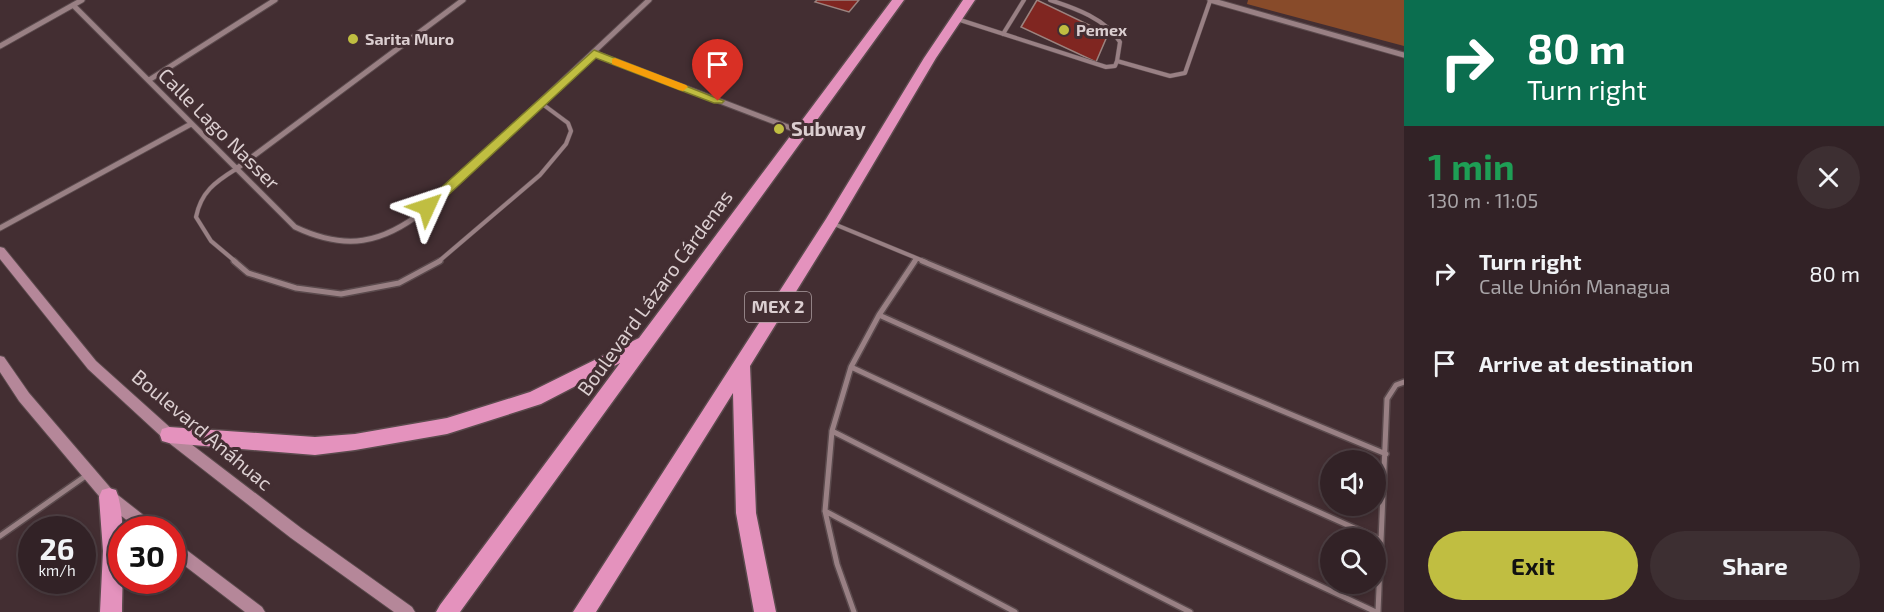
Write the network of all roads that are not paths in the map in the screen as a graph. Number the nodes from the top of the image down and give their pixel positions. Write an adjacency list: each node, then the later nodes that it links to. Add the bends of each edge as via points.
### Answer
1 (82, 0): 10 (street)
2 (275, 0): 17 (street)
3 (462, 0): 21 (street)
4 (649, 0): 14 (street, Calle Lago Nasser)
5 (898, 0): 20 (highway, Boulevard Lázaro Cárdenas)
6 (969, 0): 11 (highway, MEX 2)
7 (1024, 0): 12 (lane)
8 (1050, 0): 16 (lane, via 1087,15 1112,33 1120,41)
9 (1210, 1): 15 (street); 16 (lane, via 1185,73 1170,76)
10 (73, 5): 13 (street); 17 (street, Calle Lago Nasser)
11 (957, 19): 12 (lane); 22 (highway, MEX 2)
12 (1003, 34): 16 (lane, via 1106,67 1115,66)
13 (0, 46)
14 (594, 53): 18 (street, Calle Lago Nasser); 20 (street)
15 (1404, 55)
16 (1117, 61)
17 (149, 80): 19 (street, Calle Lago Nasser)
18 (541, 103): 21 (street, Calle Lago Nasser, via 409,221 391,233 359,242 326,241 295,227); 21 (lane, via 568,123 571,131 566,144 540,175 444,259 399,283 340,294 296,288 248,273 211,241 196,217 199,198)
19 (192, 124): 21 (street, Calle Lago Nasser); 23 (street)
20 (801, 132): 27 (highway, Boulevard Lázaro Cárdenas)
21 (236, 169)
22 (831, 223): 25 (lane); 29 (highway, MEX 2)
23 (0, 228)
24 (0, 250): 33 (main road, Boulevard Anáhuac, via 92,364)
25 (916, 260): 26 (lane); 34 (lane)
26 (879, 315): 30 (lane); 40 (lane)
27 (646, 342): 33 (highway, via 535,398 437,428 315,446); 47 (highway, Boulevard Lázaro Cárdenas)
28 (0, 361): 36 (main road, via 24,397)
29 (741, 366): 48 (highway, MEX 2); 49 (highway, via 746,513)
30 (852, 367): 32 (lane); 53 (lane)
31 (1404, 382): 35 (lane, via 1396,385 1387,399)
32 (832, 431): 38 (lane); 52 (lane)
33 (169, 435): 46 (main road, Boulevard Anáhuac)
34 (1376, 450)
35 (1386, 454)
36 (89, 473): 37 (main road); 41 (lane)
37 (109, 497): 39 (main road); 44 (highway, via 113,551)
38 (825, 511): 50 (lane, via 837,564); 51 (lane)
39 (133, 516)
40 (1354, 528)
41 (0, 536)
42 (186, 557): 45 (main road)
43 (1378, 594): 53 (lane)
44 (111, 612)
45 (257, 612)
46 (406, 612)
47 (447, 612)
48 (584, 612)
49 (765, 612)
50 (854, 612)
51 (1015, 612)
52 (1190, 612)
53 (1377, 612)

